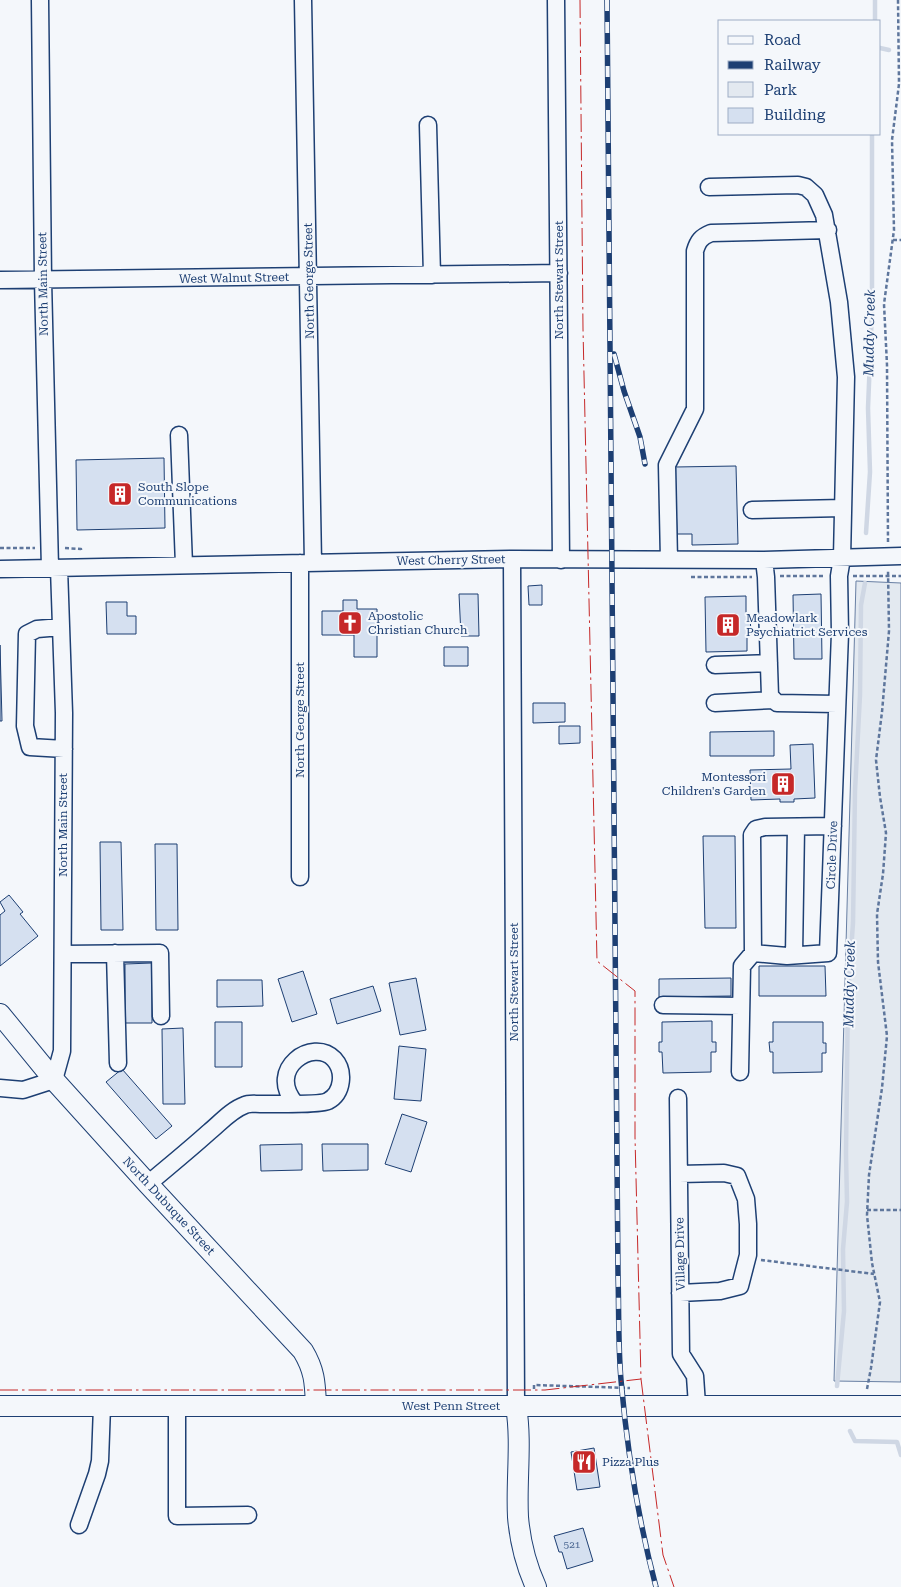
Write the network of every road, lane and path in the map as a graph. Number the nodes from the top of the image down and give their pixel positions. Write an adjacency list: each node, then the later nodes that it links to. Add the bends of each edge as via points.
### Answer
1 (40, 0): 13 (street, North Main Street)
2 (304, 0): 11 (street, North George Street)
3 (556, 0): 9 (street, North Stewart Street)
4 (428, 125): 10 (street)
5 (709, 187): 6 (street, Circle Drive, via 806,187 815,195)
6 (828, 230): 15 (street, Circle Drive, via 840,302 846,377); 25 (street, via 711,233 698,242 695,251 695,409 667,465)
7 (893, 240): 8 (path)
8 (901, 240)
9 (559, 274): 10 (street, West Walnut Street); 24 (street, North Stewart Street)
10 (432, 275): 11 (street, West Walnut Street)
11 (308, 277): 13 (street, West Walnut Street); 27 (street, North George Street)
12 (0, 280): 13 (street, West Walnut Street)
13 (43, 280): 29 (street, North Main Street)
14 (179, 435): 28 (street)
15 (843, 508): 16 (street); 22 (street, Circle Drive)
16 (752, 510)
17 (0, 548): 18 (path)
18 (34, 548)
19 (59, 548): 20 (path)
20 (81, 549)
21 (901, 556): 22 (street, West Cherry Street)
22 (842, 558): 26 (street, West Cherry Street); 32 (street, Circle Drive)
23 (512, 559): 24 (street, West Cherry Street); 27 (street, West Cherry Street); 71 (street, North Stewart Street)
24 (561, 560): 25 (street, West Cherry Street)
25 (669, 560): 26 (street, West Cherry Street)
26 (764, 560): 31 (street)
27 (307, 563): 28 (street, West Cherry Street); 44 (street, North George Street)
28 (184, 566): 29 (street, West Cherry Street)
29 (55, 568): 30 (street, West Cherry Street); 35 (street, North Main Street)
30 (0, 569)
31 (766, 576): 32 (path); 34 (path); 36 (street)
32 (839, 576): 33 (path); 40 (street, Circle Drive)
33 (901, 576)
34 (691, 577)
35 (61, 627): 41 (street, North Main Street); 41 (street, via 37,629 26,634 25,726 30,747)
36 (769, 663): 37 (street); 38 (street, via 770,696)
37 (715, 665)
38 (774, 700): 39 (street); 40 (street, via 777,703)
39 (715, 703)
40 (837, 704): 42 (street, Circle Drive)
41 (64, 749): 47 (street, North Main Street)
42 (833, 826): 43 (street); 48 (street, Circle Drive, via 828,953)
43 (796, 827): 46 (street, via 765,827 756,829 752,835); 48 (street)
44 (300, 878)
45 (115, 953): 47 (street); 52 (street, via 160,953); 53 (street)
46 (753, 953): 48 (street, Circle Drive); 50 (street, via 742,966)
47 (63, 954): 55 (street, North Main Street, via 62,1052)
48 (794, 955)
49 (663, 1005): 50 (street)
50 (741, 1006): 54 (street)
51 (0, 1014): 55 (main road, North Dubuque Street)
52 (161, 1016)
53 (118, 1063)
54 (740, 1072)
55 (54, 1080): 56 (street, via 23,1090); 60 (main road, North Dubuque Street)
56 (0, 1088)
57 (678, 1098): 59 (street, Village Drive)
58 (295, 1103): 60 (street, via 246,1104)
59 (679, 1174): 63 (street, via 724,1173 737,1176 746,1198); 65 (street, Village Drive)
60 (148, 1184): 66 (main road, North Dubuque Street, via 303,1351 315,1379)
61 (867, 1210): 62 (path)
62 (901, 1210)
63 (747, 1259): 64 (path); 65 (street, via 740,1286 720,1291)
64 (874, 1274)
65 (680, 1293): 67 (street, Village Drive, via 681,1354 695,1376)
66 (316, 1405): 70 (main road, West Penn Street); 71 (main road, West Penn Street)
67 (697, 1405): 71 (main road, West Penn Street); 72 (main road, West Penn Street)
68 (0, 1406): 69 (main road, West Penn Street)
69 (102, 1406): 70 (main road, West Penn Street); 74 (street, via 100,1461)
70 (177, 1406): 73 (street, via 178,1516)
71 (516, 1406): 75 (main road, via 519,1423 518,1517 526,1560)
72 (901, 1406)
73 (248, 1515)
74 (79, 1525)
75 (536, 1587)

